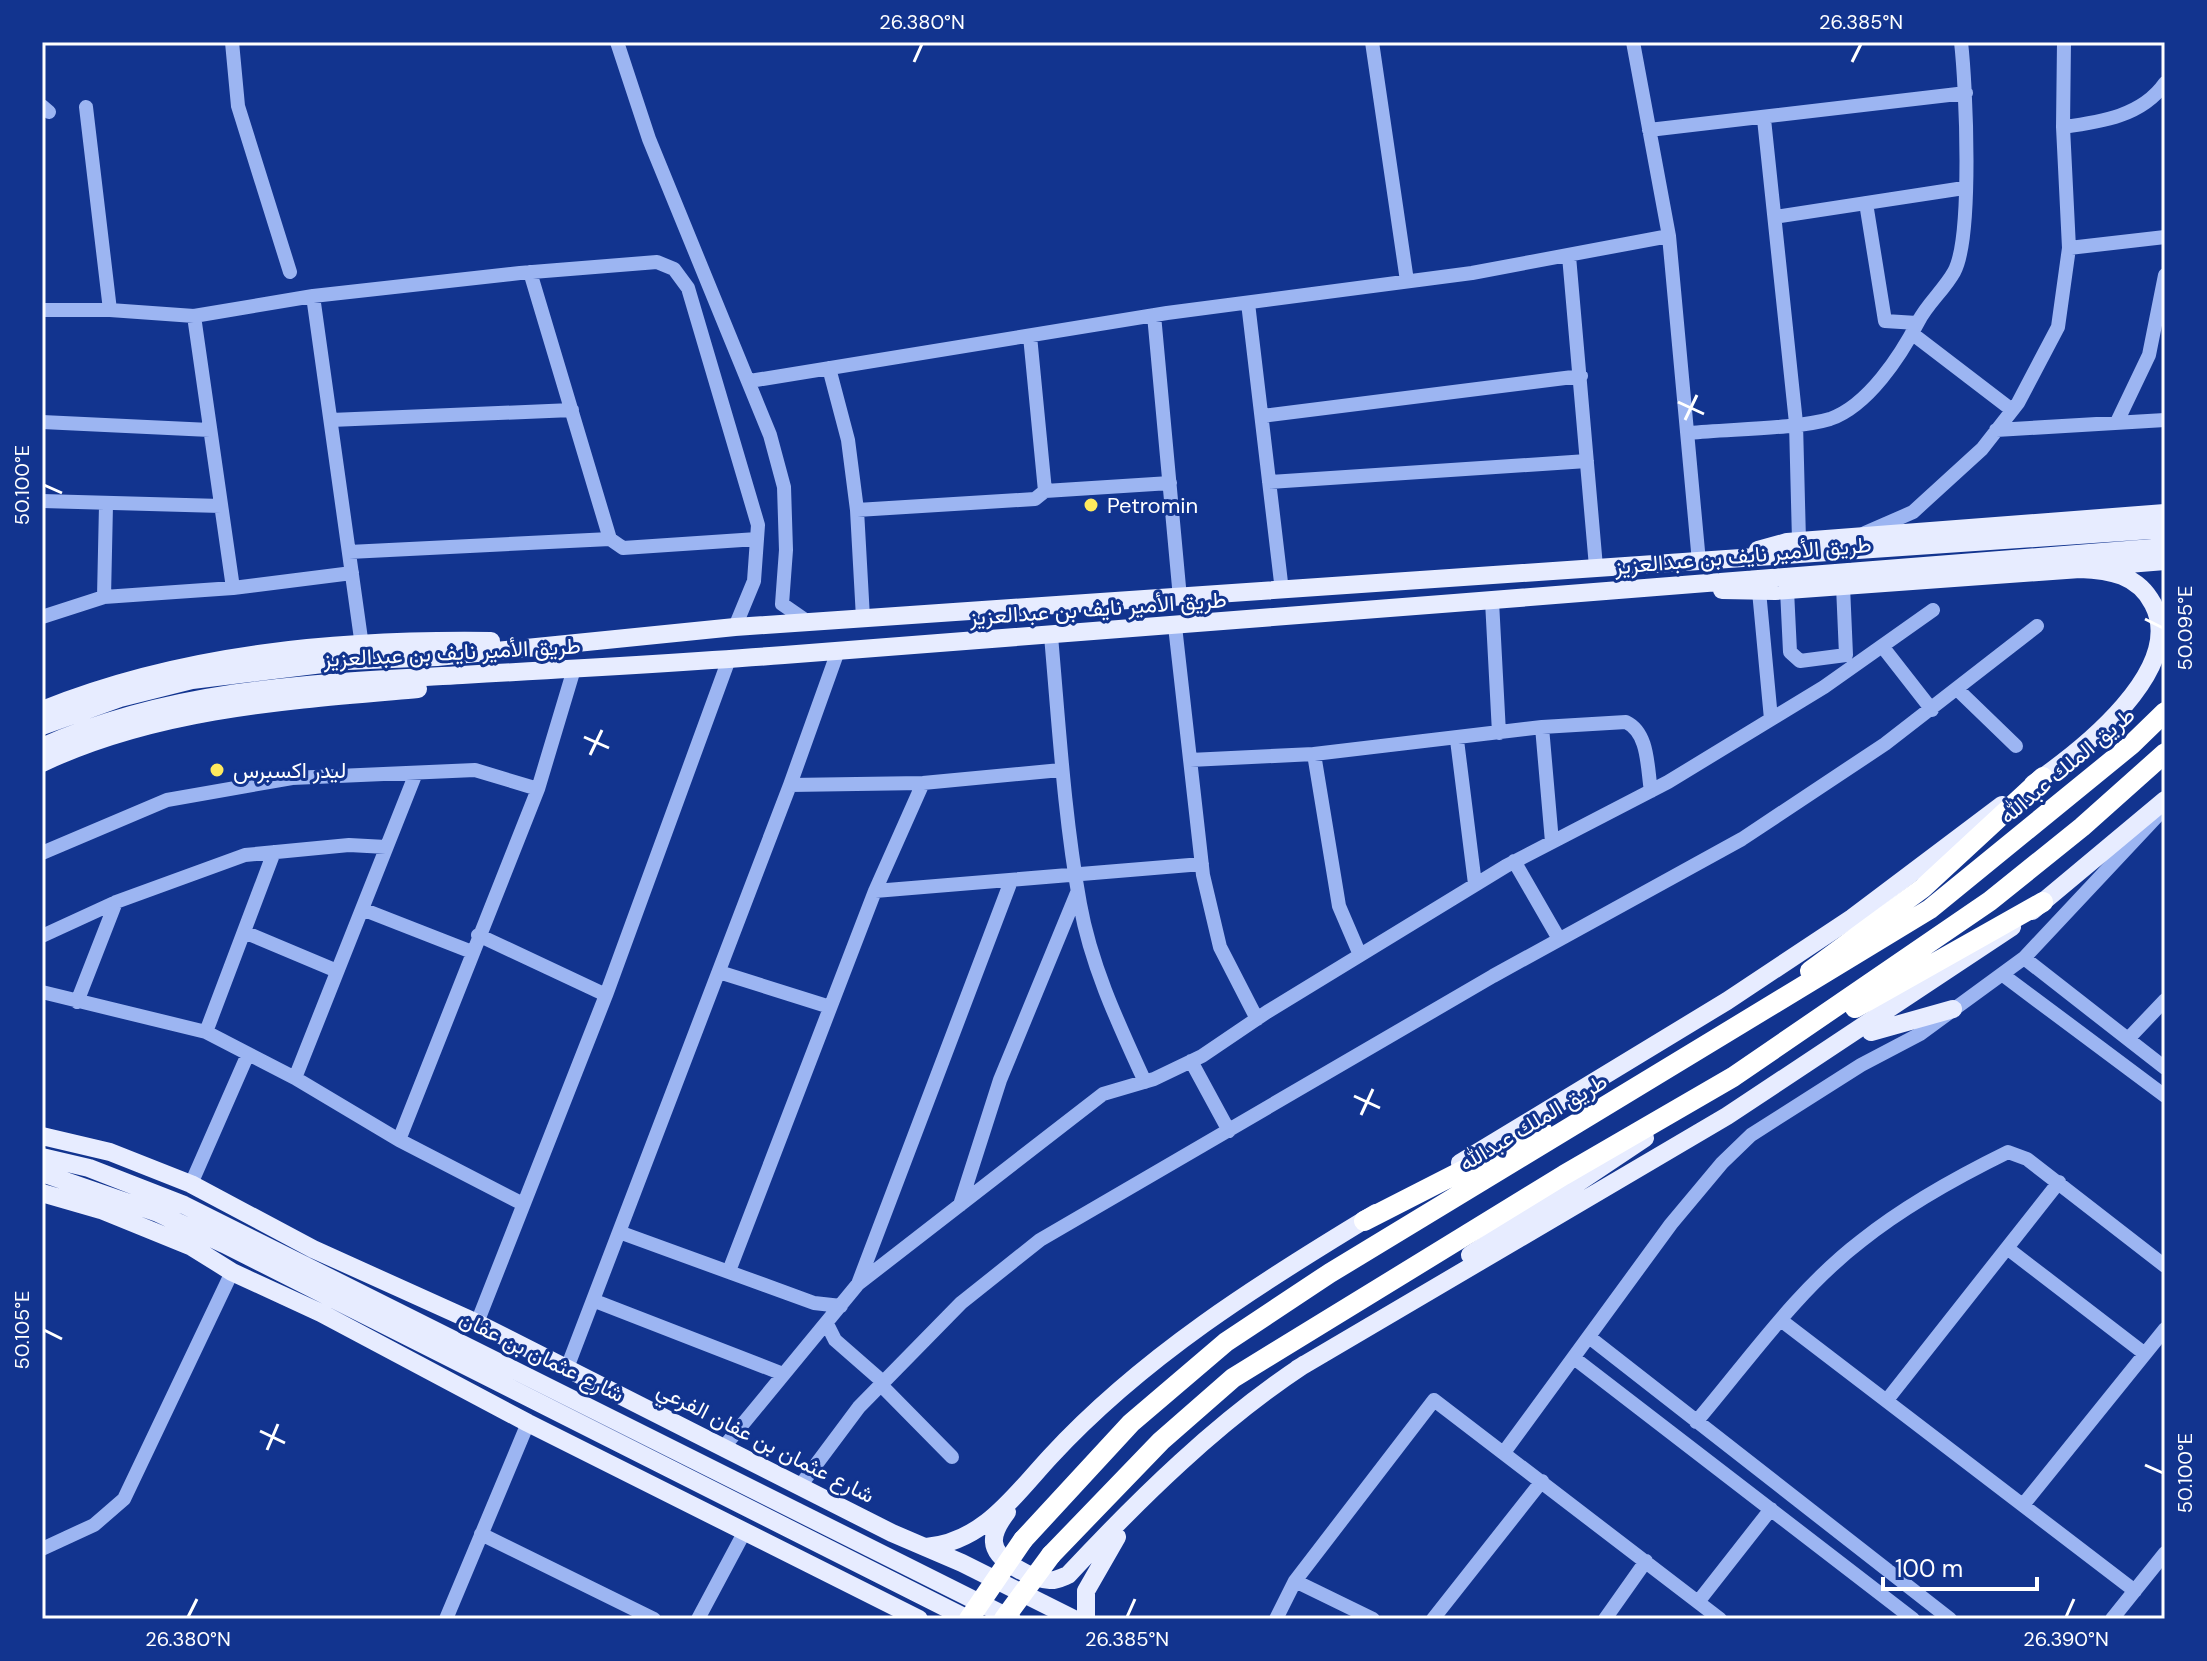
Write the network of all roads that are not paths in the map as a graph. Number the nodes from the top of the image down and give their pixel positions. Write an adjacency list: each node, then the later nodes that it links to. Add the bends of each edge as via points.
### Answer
1 (232, 42): 20 (street, via 238,106)
2 (617, 42): 35 (street, via 649,139)
3 (1372, 42): 23 (street)
4 (1633, 42): 12 (street)
5 (1961, 42): 8 (street)
6 (2064, 42): 11 (street)
7 (2165, 83): 11 (street, via 2153,101 2105,122)
8 (1966, 93): 10 (street); 13 (street)
9 (86, 107): 27 (street)
10 (1764, 119): 12 (street); 15 (street)
11 (2063, 127): 18 (street)
12 (1649, 130): 16 (street)
13 (1964, 188): 14 (street); 31 (street, via 1963,239 1955,271)
14 (1866, 203): 15 (street); 31 (street, via 1885,321)
15 (1775, 217): 43 (street)
16 (1669, 236): 19 (street); 46 (street)
17 (2165, 237): 18 (street)
18 (2069, 248): 37 (street, via 2058,327)
19 (1569, 256): 23 (street); 34 (street)
20 (290, 272)
21 (530, 272): 24 (street); 36 (street); 59 (street, via 657,262 674,269 688,288 724,403 758,525)
22 (2165, 275): 30 (street)
23 (1407, 281): 25 (street)
24 (313, 296): 29 (street); 39 (street)
25 (1248, 303): 28 (street); 38 (street)
26 (42, 310): 27 (street)
27 (110, 310): 29 (street)
28 (1154, 315): 32 (street); 49 (street)
29 (194, 316): 44 (street)
30 (2161, 317): 42 (street)
31 (1916, 329): 37 (street); 43 (street, via 1872,390 1831,418)
32 (1030, 336): 33 (street); 50 (street)
33 (829, 368): 35 (street); 54 (street, via 848,440)
34 (1581, 376): 38 (street); 47 (street)
35 (750, 381): 82 (street, via 784,487 782,604)
36 (572, 410): 39 (street); 58 (street)
37 (2012, 410): 45 (street)
38 (1262, 416): 48 (street)
39 (331, 420): 63 (street)
40 (2165, 420): 42 (street)
41 (42, 422): 44 (street)
42 (2117, 422): 45 (street)
43 (1796, 423): 46 (street); 60 (street)
44 (210, 430): 53 (street)
45 (1996, 430): 57 (street, via 1913,512)
46 (1690, 433): 66 (street)
47 (1587, 461): 48 (street); 67 (street)
48 (1269, 482): 74 (street)
49 (1170, 483): 50 (street); 77 (street)
50 (1045, 491): 54 (street, via 1035,499)
51 (42, 501): 52 (street)
52 (106, 505): 53 (street); 76 (street)
53 (221, 506): 71 (street)
54 (857, 510): 81 (street)
55 (2165, 513): 57 (main road)
56 (2165, 529): 61 (main road, طريق الأمير نايف بن عبدالعزيز)
57 (1857, 537): 60 (main road)
58 (610, 539): 59 (street, via 623,548); 63 (street)
59 (757, 539): 85 (street, via 754,581)
60 (1799, 541): 64 (main road)
61 (2114, 542): 62 (main road, طريق الأمير نايف بن عبدالعزيز); 64 (main road, طريق الأمير نايف بن عبدالعزيز); 72 (main road, طريق الأمير نايف بن عبدالعزيز)
62 (2165, 547)
63 (349, 552): 69 (street)
64 (1720, 560): 66 (main road, طريق الأمير نايف بن عبدالعزيز)
65 (2165, 561): 68 (main road)
66 (1699, 562): 67 (main road, طريق الأمير نايف بن عبدالعزيز)
67 (1596, 567): 74 (main road, طريق الأمير نايف بن عبدالعزيز)
68 (2080, 569): 70 (main road); 95 (main road, via 2128,578 2158,613 2159,650)
69 (352, 573): 71 (street); 88 (street)
70 (1843, 586): 73 (main road); 73 (street, via 1846,655 1800,661 1790,652)
71 (233, 588): 76 (street)
72 (1644, 589): 75 (main road); 78 (main road, طريق الأمير نايف بن عبدالعزيز)
73 (1787, 590): 75 (main road)
74 (1282, 591): 77 (main road, طريق الأمير نايف بن عبدالعزيز)
75 (1759, 591): 99 (street)
76 (104, 597): 80 (street)
77 (1180, 598): 81 (main road, طريق الأمير نايف بن عبدالعزيز)
78 (1492, 601): 83 (main road, طريق الأمير نايف بن عبدالعزيز); 102 (street)
79 (1933, 610): 89 (street)
80 (42, 617)
81 (863, 618): 82 (main road, طريق الأمير نايف بن عبدالعزيز)
82 (808, 622): 85 (main road, طريق الأمير نايف بن عبدالعزيز)
83 (1175, 626): 86 (main road, طريق الأمير نايف بن عبدالعزيز); 108 (street)
84 (2037, 626): 94 (street)
85 (735, 627): 87 (main road, طريق الأمير نايف بن عبدالعزيز)
86 (1051, 636): 90 (main road, طريق الأمير نايف بن عبدالعزيز); 110 (street)
87 (574, 643): 88 (main road); 100 (main road, طريق الأمير نايف بن عبدالعزيز, via 192,680)
88 (362, 646): 96 (main road, via 194,662)
89 (1882, 646): 97 (street); 99 (street)
90 (838, 651): 91 (main road, طريق الأمير نايف بن عبدالعزيز); 114 (street)
91 (729, 659): 93 (main road, طريق الأمير نايف بن عبدالعزيز); 143 (street)
92 (2165, 667): 95 (main road)
93 (574, 669): 105 (main road, طريق الأمير نايف بن عبدالعزيز, via 254,689 122,715); 109 (main road, via 192,716 117,733); 115 (street)
94 (1957, 689): 97 (street); 104 (street)
95 (2130, 702): 112 (main road)
96 (42, 710)
97 (1932, 710): 135 (street, via 1742,839)
98 (2165, 712): 151 (highway, طريق الملك عبدالله, via 1930,909)
99 (1771, 719): 116 (street)
100 (42, 726)
101 (1542, 727): 102 (street); 116 (street, via 1626,722 1636,727); 119 (street)
102 (1499, 733): 103 (street)
103 (1457, 740): 107 (street); 127 (street)
104 (2016, 746)
105 (42, 747)
106 (2165, 753): 156 (highway, via 1990,901)
107 (1314, 754): 108 (street); 137 (street, via 1339,906)
108 (1190, 760): 124 (street)
109 (42, 763)
110 (1061, 770): 113 (street); 126 (street)
111 (416, 773): 115 (street, via 475,770); 120 (street); 122 (street, via 292,778 167,800)
112 (2043, 777): 151 (highway, via 1923,888); 170 (main road, via 1852,918 1727,1001)
113 (923, 783): 114 (street); 128 (street)
114 (790, 785): 140 (street)
115 (538, 789): 133 (street)
116 (1651, 791): 119 (street)
117 (2165, 800): 130 (main road)
118 (2165, 808): 138 (street)
119 (1552, 842): 123 (street)
120 (386, 847): 121 (street); 131 (street)
121 (274, 852): 129 (street, via 245,855); 132 (street)
122 (42, 853)
123 (1514, 861): 127 (street); 135 (street)
124 (1202, 864): 126 (street); 148 (street, via 1220,947)
125 (1011, 881): 126 (street); 128 (street); 176 (street)
126 (1078, 883): 158 (street, via 1109,1004); 169 (street, via 1000,1080)
127 (1475, 884): 137 (street)
128 (875, 891): 146 (street)
129 (116, 902): 134 (street); 145 (street)
130 (2043, 902): 152 (main road, via 1988,946); 156 (highway)
131 (362, 909): 136 (street); 139 (street)
132 (244, 932): 139 (street); 149 (street)
133 (478, 935): 136 (street); 143 (street)
134 (42, 936)
135 (1559, 939): 160 (street)
136 (472, 952): 162 (street)
137 (1360, 955): 148 (street)
138 (2024, 958): 141 (street); 150 (street)
139 (337, 971): 157 (street)
140 (719, 972): 146 (street); 171 (street)
141 (2003, 975): 147 (street); 159 (street)
142 (42, 992): 145 (street)
143 (606, 995): 168 (street)
144 (2165, 1000): 150 (street)
145 (77, 1002): 149 (street)
146 (830, 1007): 174 (street)
147 (1953, 1009): 152 (main road, via 1891,1023); 183 (street, via 1751,1135 1671,1224)
148 (1257, 1019): 154 (street)
149 (206, 1032): 153 (street)
150 (2128, 1039): 155 (street)
151 (1715, 1041): 170 (highway); 222 (highway, طريق الملك عبدالله, bridge, via 1226,1342 1075,1479 1023,1540)
152 (1835, 1046): 188 (main road, via 1714,1124)
153 (248, 1054): 157 (street); 166 (street)
154 (1191, 1061): 158 (street); 160 (street)
155 (2165, 1068)
156 (1733, 1077): 188 (main road); 223 (highway, bridge, via 1233,1378 1161,1441 1051,1555)
157 (295, 1078): 162 (street)
158 (1145, 1082): 169 (street, via 1103,1094)
159 (2165, 1096)
160 (1229, 1131): 190 (street, via 1040,1240 961,1303)
161 (42, 1136): 166 (main road, شارع عثمان بن عفان الفرعي, via 110,1152)
162 (399, 1140): 168 (street)
163 (42, 1157): 205 (main road, شارع عثمان بن عفان, via 89,1168 184,1205)
164 (42, 1173): 186 (main road, شارع عثمان بن عفان, via 158,1213)
165 (2059, 1182): 172 (street); 173 (street); 179 (street, via 2008,1152 1956,1177 1861,1241)
166 (191, 1184): 180 (main road, شارع عثمان بن عفان الفرعي, via 313,1249)
167 (42, 1193): 175 (main road, via 192,1247)
168 (523, 1204): 180 (street)
169 (960, 1205): 176 (street)
170 (1364, 1221): 198 (main road, via 1217,1314 1158,1359 1080,1424)
171 (619, 1232): 174 (street); 177 (street)
172 (2007, 1248): 184 (street); 192 (street)
173 (2165, 1266)
174 (729, 1271): 178 (street, via 814,1303)
175 (232, 1272): 194 (main road); 210 (street, via 124,1499 94,1525)
176 (858, 1284): 178 (street)
177 (595, 1301): 187 (street); 189 (street)
178 (841, 1306): 181 (street)
179 (1782, 1321): 192 (street); 193 (street)
180 (477, 1323): 187 (main road, شارع عثمان بن عفان الفرعي)
181 (827, 1324): 189 (street); 190 (street, via 835,1340)
182 (2165, 1329): 184 (street)
183 (1589, 1337): 185 (street); 193 (street)
184 (2145, 1354): 202 (street)
185 (1574, 1358): 196 (street); 203 (street)
186 (459, 1363): 201 (main road); 214 (main road, شارع عثمان بن عفان)
187 (567, 1368): 191 (main road, شارع عثمان بن عفان الفرعي)
188 (1297, 1369): 204 (main road, via 1206,1438)
189 (783, 1374): 195 (street)
190 (882, 1384): 197 (street); 200 (street)
191 (600, 1385): 195 (main road, شارع عثمان بن عفان الفرعي); 205 (main road)
192 (1887, 1400): 202 (street)
193 (1696, 1422): 233 (street)
194 (528, 1423): 201 (main road); 207 (street)
195 (723, 1448): 200 (main road, شارع عثمان بن عفان الفرعي)
196 (1505, 1451): 199 (street); 213 (street, via 1434,1400)
197 (952, 1457)
198 (1032, 1476): 204 (main road, via 993,1542 1000,1556 1051,1581 1068,1575); 208 (main road, via 990,1522 965,1539)
199 (1542, 1481): 212 (street); 229 (street)
200 (800, 1486): 208 (main road, شارع عثمان بن عفان الفرعي)
201 (675, 1496): 206 (main road)
202 (2023, 1505): 215 (street)
203 (1771, 1509): 216 (street); 232 (street)
204 (1134, 1511): 226 (main road, via 1086,1591)
205 (837, 1529): 224 (main road, شارع عثمان بن عفان)
206 (745, 1531): 209 (main road); 220 (street)
207 (481, 1534): 218 (street); 219 (street)
208 (926, 1547): 225 (main road, شارع عثمان بن عفان الفرعي)
209 (778, 1548): 214 (main road); 217 (main road)
210 (42, 1549)
211 (2165, 1553): 215 (street)
212 (1646, 1561): 216 (street); 230 (street)
213 (1295, 1581): 227 (street); 228 (street)
214 (901, 1584): 222 (main road, شارع عثمان بن عفان)
215 (2135, 1591): 234 (street)
216 (1698, 1602): 231 (street)
217 (898, 1613): 221 (main road)
218 (446, 1619)
219 (654, 1619)
220 (698, 1619)
221 (919, 1619)
222 (968, 1619)
223 (1004, 1619)
224 (1012, 1619)
225 (1074, 1619)
226 (1086, 1619)
227 (1276, 1619)
228 (1373, 1619)
229 (1433, 1619)
230 (1605, 1619)
231 (1720, 1619)
232 (1913, 1619)
233 (1950, 1619)
234 (2112, 1619)

